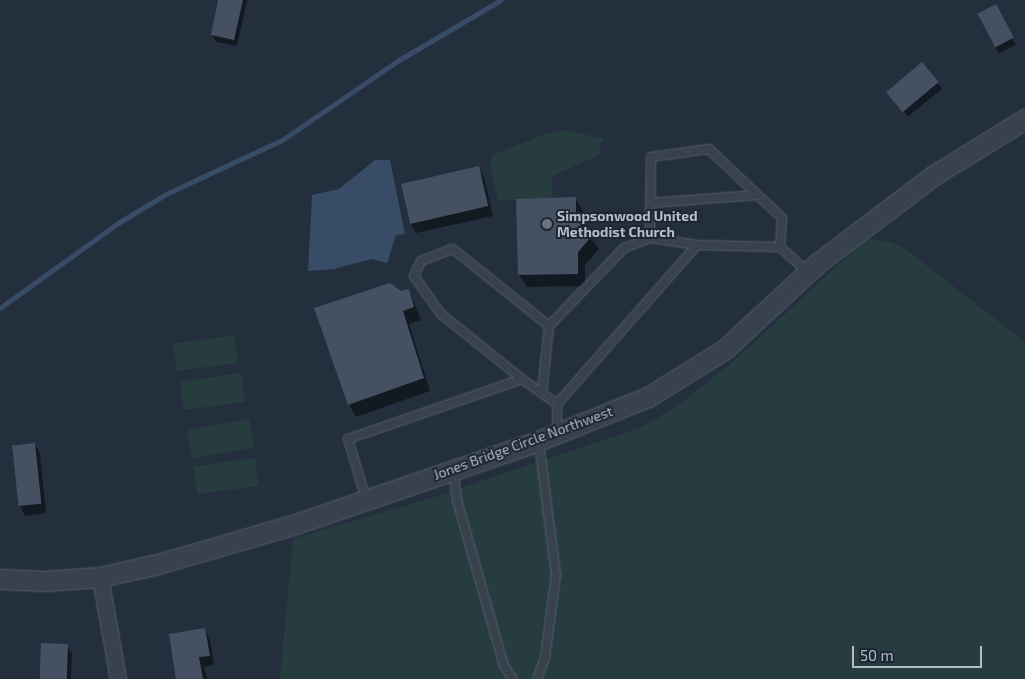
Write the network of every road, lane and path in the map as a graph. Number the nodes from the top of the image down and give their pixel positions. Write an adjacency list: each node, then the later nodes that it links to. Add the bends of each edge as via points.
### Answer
1 (1025, 119): 7 (street, Jones Bridge Circle Northwest, via 934,174)
2 (757, 195): 3 (lane); 3 (lane, via 708,149 651,157); 6 (lane, via 782,218)
3 (651, 203): 4 (lane)
4 (650, 238): 5 (lane); 8 (lane, via 624,248)
5 (697, 245): 6 (lane); 11 (lane)
6 (780, 247): 7 (lane)
7 (808, 272): 12 (street, Jones Bridge Circle Northwest, via 726,349 648,397)
8 (549, 326): 9 (lane, via 453,249 421,261 414,276 441,314); 10 (lane)
9 (522, 379): 10 (lane); 15 (lane, via 348,438)
10 (542, 393): 11 (lane)
11 (557, 404): 12 (lane)
12 (557, 433): 13 (street, Jones Bridge Circle Northwest)
13 (538, 441): 14 (street, Jones Bridge Circle Northwest); 20 (lane, via 556,575 545,658)
14 (453, 468): 15 (street, Jones Bridge Circle Northwest); 19 (lane, via 457,500 504,666)
15 (366, 499): 16 (street, Jones Bridge Circle Northwest, via 158,564)
16 (100, 577): 17 (street, Jones Bridge Circle Northwest, via 44,581); 18 (street)
17 (0, 579)
18 (118, 679)
19 (513, 679)
20 (537, 679)

